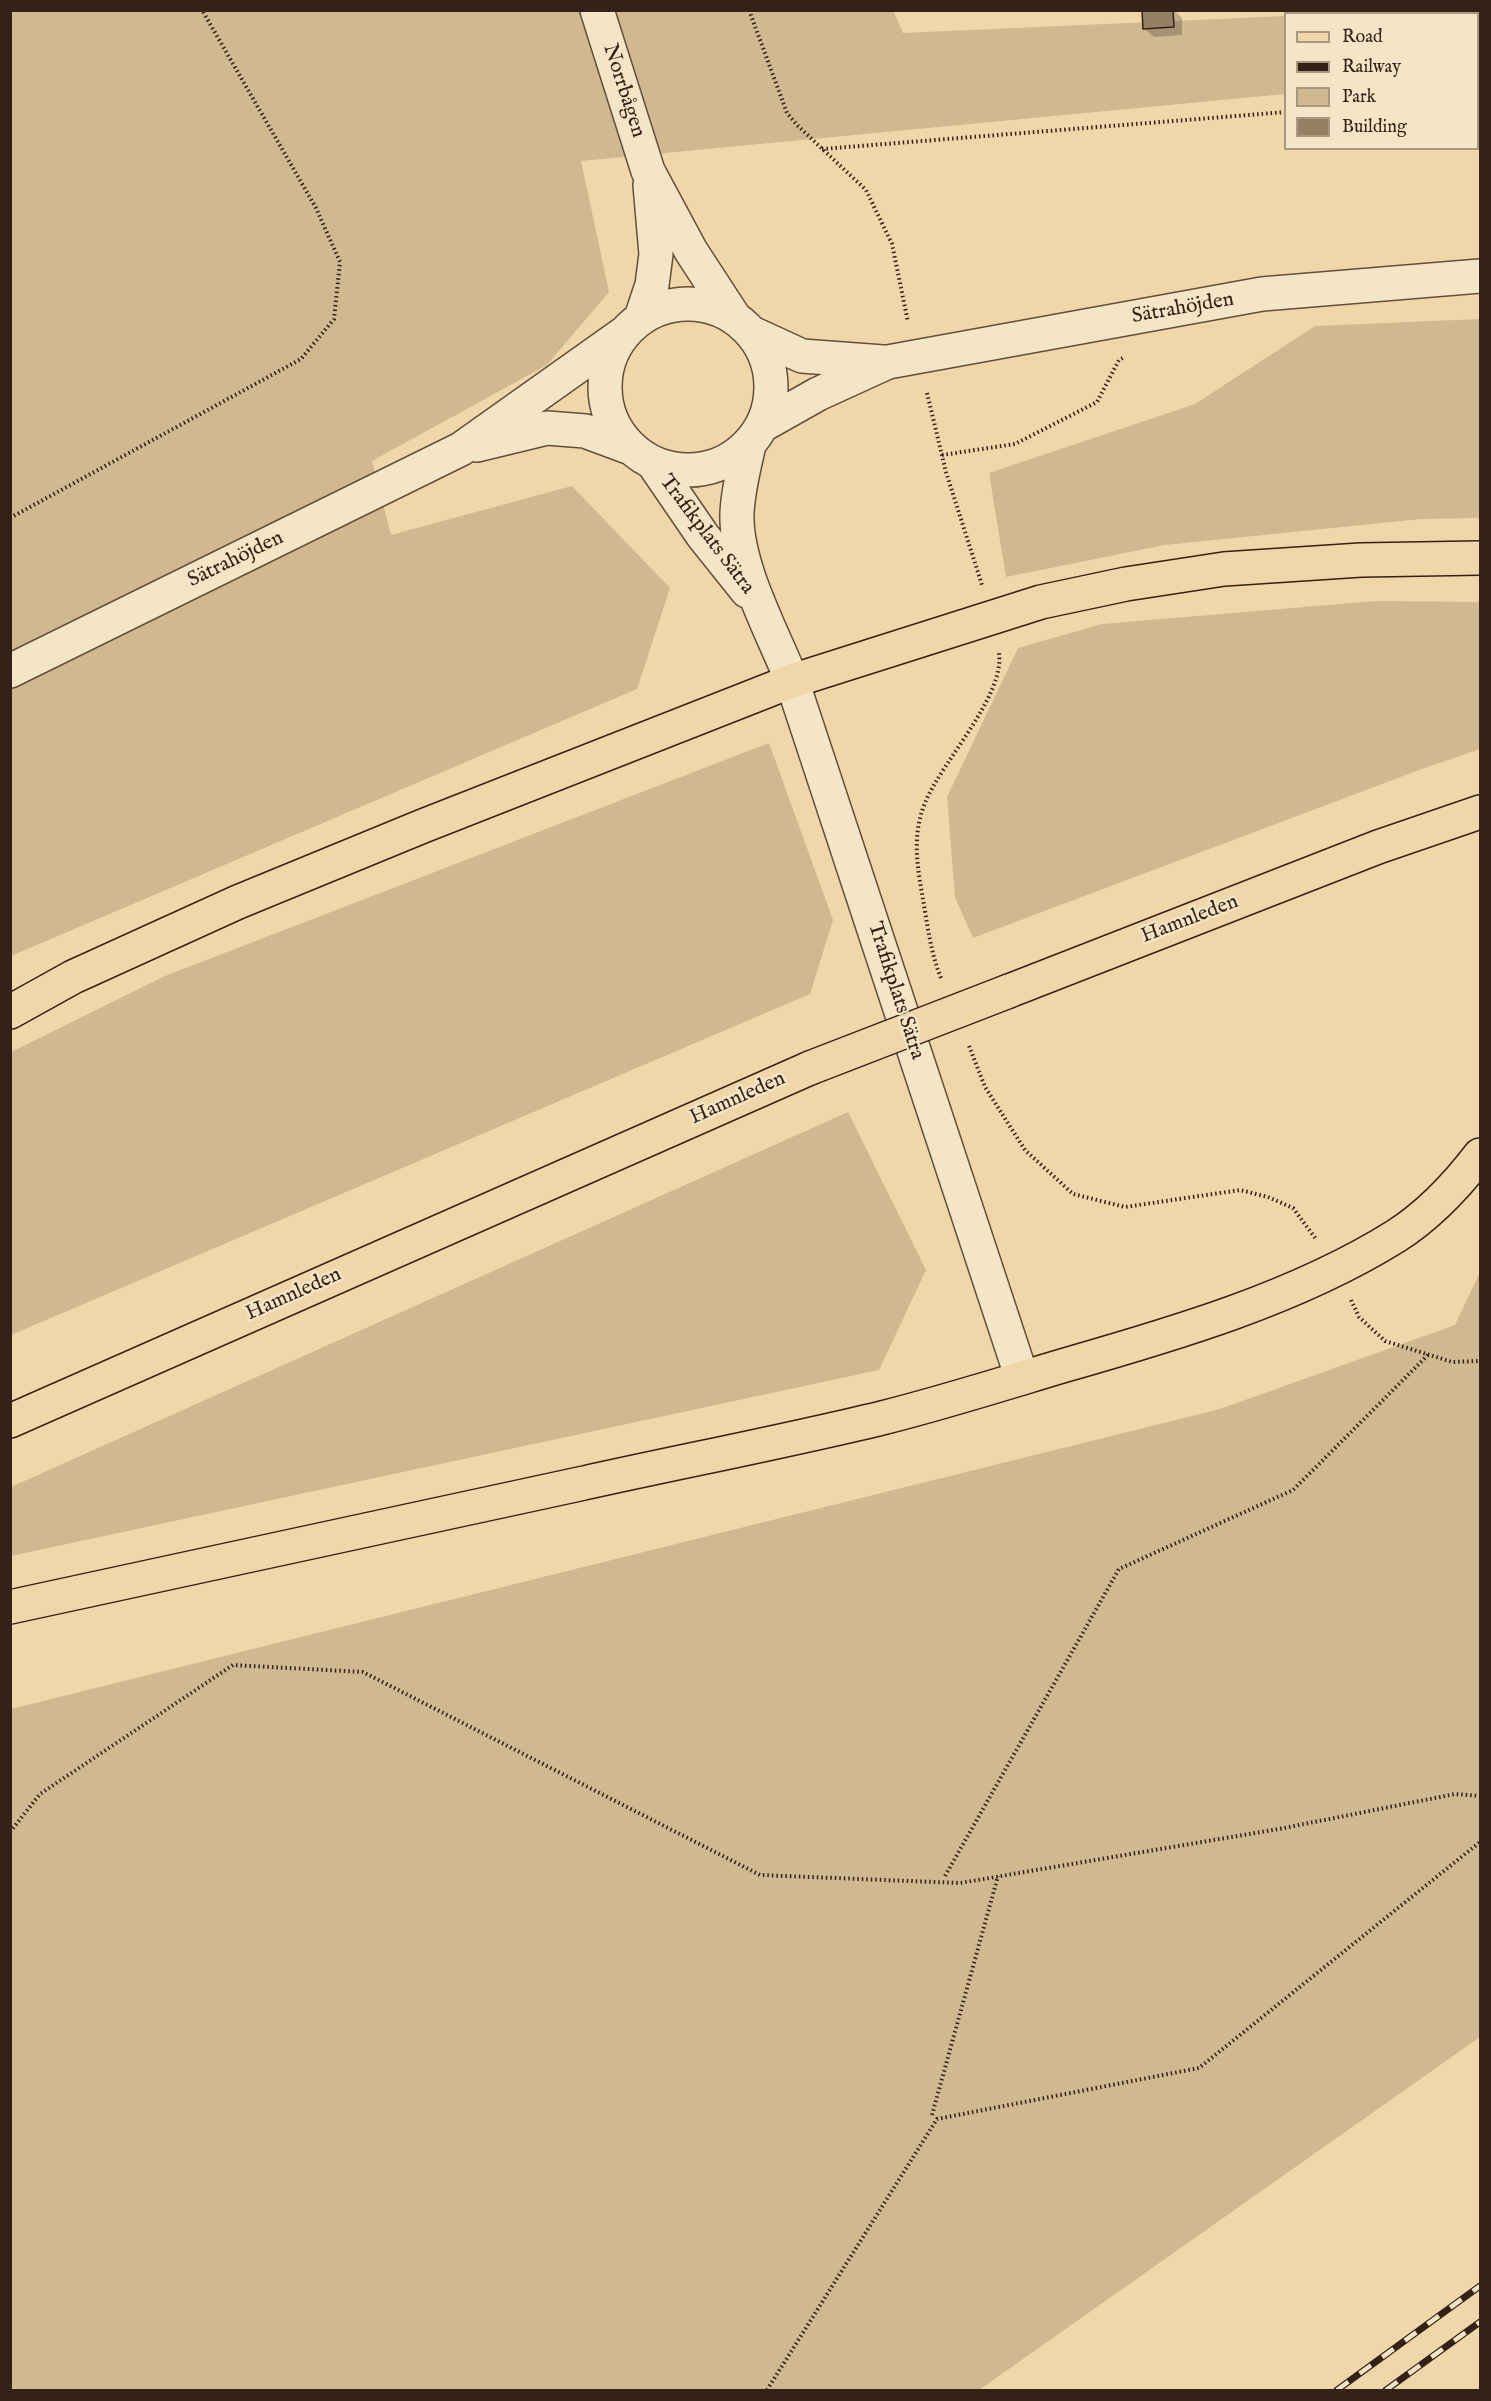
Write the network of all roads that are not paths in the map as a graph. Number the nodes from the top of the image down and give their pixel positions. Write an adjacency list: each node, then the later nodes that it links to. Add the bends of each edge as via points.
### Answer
1 (597, 10): 2 (street, Norrbågen)
2 (648, 171): 4 (street, Norrbågen, via 691,251); 5 (street, Norrbågen, via 656,254 652,285)
3 (1480, 276): 6 (street, Sätrahöjden, via 1262,294)
4 (743, 325): 5 (street, via 711,307 687,303 663,307); 6 (street, Sätrahöjden, via 802,356); 7 (street, via 765,354 771,377 771,401)
5 (632, 326): 8 (street, Sätrahöjden); 9 (street, via 609,364 605,380 607,405 616,428)
6 (888, 362): 7 (street, Sätrahöjden, via 818,394)
7 (756, 435): 9 (street, via 728,460 704,469 678,470); 11 (street, Trafikplats Sätra, via 737,515 741,549)
8 (461, 449): 9 (street, Sätrahöjden, via 547,428 585,431); 12 (street, Sätrahöjden)
9 (642, 455): 11 (street, Trafikplats Sätra)
10 (1480, 558): 13 (main road, via 1236,568 1126,584 1041,602)
11 (760, 607): 13 (street, Trafikplats Sätra)
12 (10, 671)
13 (792, 681): 15 (main road, via 238,902 73,977); 17 (street, Trafikplats Sätra)
14 (1480, 812): 18 (main road, Hamnleden, bridge, via 1378,847 810,1068)
15 (10, 1012)
16 (1480, 1155): 17 (main road, via 1432,1208 1398,1234 1354,1259 1243,1308)
17 (1022, 1378): 19 (main road, via 884,1418)
18 (10, 1421)
19 (10, 1607)

